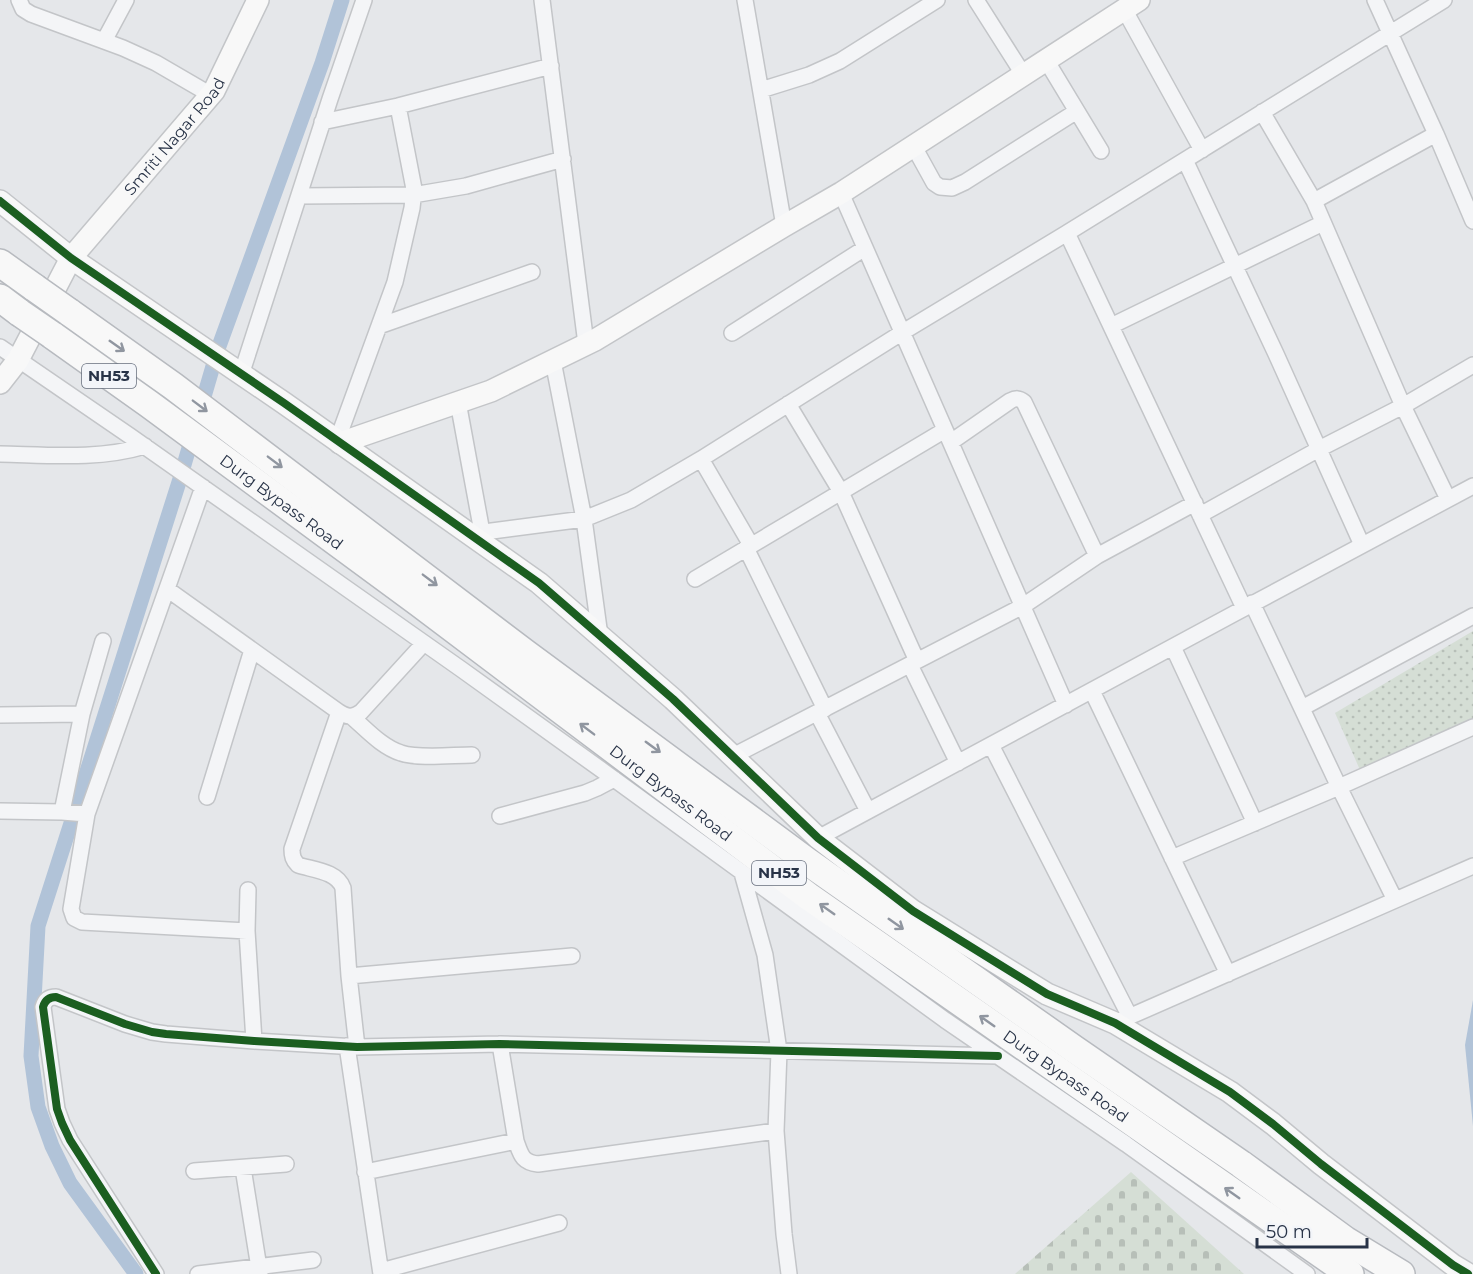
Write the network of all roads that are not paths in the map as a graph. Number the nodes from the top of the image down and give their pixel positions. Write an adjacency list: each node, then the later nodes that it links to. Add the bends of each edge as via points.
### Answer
1 (19, 0): 13 (street, via 31,14)
2 (126, 0): 13 (street)
3 (258, 0): 18 (street, Smriti Nagar Road)
4 (363, 0): 22 (street)
5 (542, 0): 15 (street)
6 (745, 0): 17 (street)
7 (937, 0): 17 (street, via 840,61)
8 (976, 0): 16 (street)
9 (1375, 0): 12 (street)
10 (1444, 0): 12 (street)
11 (1132, 5): 14 (street); 25 (street)
12 (1390, 33): 21 (street); 23 (street)
13 (104, 41): 18 (street, via 156,63)
14 (1046, 60): 16 (street); 20 (street)
15 (551, 66): 19 (street); 27 (street)
16 (1023, 74): 24 (street)
17 (761, 90): 36 (street)
18 (211, 95): 39 (street, Smriti Nagar Road)
19 (398, 106): 22 (street); 30 (street)
20 (1077, 111): 24 (street, via 952,188 934,183); 26 (street)
21 (1262, 112): 25 (street); 33 (street)
22 (322, 122): 31 (street)
23 (1436, 134): 33 (street); 34 (street)
24 (914, 145): 29 (street)
25 (1202, 150): 28 (street)
26 (1101, 151)
27 (563, 159): 30 (street, via 466,186); 48 (street)
28 (1185, 160): 37 (street); 41 (street)
29 (842, 193): 36 (street); 38 (street)
30 (413, 195): 31 (street); 44 (street, via 395,282)
31 (299, 196): 53 (street)
32 (0, 201): 39 (street)
33 (1314, 201): 35 (street)
34 (1473, 221)
35 (1323, 223): 41 (street); 57 (street)
36 (784, 226): 48 (street)
37 (1067, 233): 45 (street); 46 (street)
38 (865, 248): 46 (street); 47 (street)
39 (71, 258): 50 (street, Smriti Nagar Road); 53 (street)
40 (0, 263): 137 (highway, Durg Bypass Road / NH53, one-way to 137, bridge, via 173,386 808,862 1345,1240)
41 (1235, 267): 45 (street); 61 (street)
42 (532, 273): 44 (street)
43 (10, 305): 136 (highway, Durg Bypass Road / NH53, one-way to 43, bridge, via 808,896 429,610)
44 (379, 326): 59 (street)
45 (1111, 327): 68 (street)
46 (903, 332): 56 (street); 58 (street)
47 (732, 333)
48 (586, 344): 51 (street)
49 (0, 347): 50 (street)
50 (18, 360): 54 (street, Smriti Nagar Road); 60 (street)
51 (553, 361): 55 (street); 69 (street)
52 (1473, 365): 57 (street)
53 (241, 375): 59 (street)
54 (0, 383)
55 (458, 402): 59 (street); 70 (street)
56 (788, 404): 63 (street); 66 (street)
57 (1403, 406): 61 (street); 67 (street)
58 (948, 436): 66 (street); 73 (street, via 1010,401 1024,402); 77 (street)
59 (338, 442): 70 (street)
60 (145, 446): 62 (street, via 106,455); 65 (street)
61 (1319, 449): 68 (street); 71 (street)
62 (0, 454)
63 (701, 459): 69 (street, via 631,500); 72 (street)
64 (1473, 486): 67 (street)
65 (203, 487): 75 (street); 81 (street)
66 (841, 492): 72 (street); 84 (street)
67 (1448, 500): 71 (street)
68 (1197, 509): 73 (street); 76 (street)
69 (584, 519): 70 (street); 79 (street)
70 (476, 533): 79 (street)
71 (1362, 545): 76 (street)
72 (749, 546): 74 (street); 88 (street)
73 (1097, 556): 77 (street)
74 (695, 579)
75 (167, 589): 83 (street); 103 (street)
76 (1248, 605): 82 (street); 87 (street)
77 (1023, 606): 84 (street); 86 (street)
78 (1473, 616): 87 (street)
79 (600, 636): 95 (street)
80 (103, 641): 89 (street)
81 (424, 643): 91 (street, via 361,712); 97 (street)
82 (1173, 647): 85 (street); 105 (street)
83 (252, 650): 91 (street); 99 (street)
84 (913, 663): 88 (street); 96 (street)
85 (1092, 691): 86 (street); 107 (street)
86 (1066, 705): 93 (street)
87 (1302, 708): 98 (street)
88 (821, 711): 95 (street); 101 (street)
89 (82, 714): 90 (street); 102 (street)
90 (0, 715)
91 (345, 715): 94 (street, via 399,753); 115 (street, via 292,856 298,865 340,881)
92 (1473, 727): 98 (street)
93 (991, 745): 96 (street); 116 (street)
94 (472, 755)
95 (733, 756): 106 (street)
96 (958, 763): 101 (street)
97 (614, 779): 104 (street, via 585,793); 109 (street)
98 (1339, 787): 105 (street); 111 (street)
99 (207, 797)
100 (0, 811): 102 (street)
101 (868, 811): 106 (street)
102 (62, 812): 103 (street)
103 (87, 814): 112 (street, via 71,909 78,921)
104 (500, 816)
105 (1255, 823): 107 (street)
106 (818, 838): 116 (street, via 922,917 1047,994)
107 (1172, 858): 114 (street)
108 (1473, 866): 111 (street)
109 (742, 873): 120 (street, via 765,955); 121 (street)
110 (248, 890): 112 (street)
111 (1395, 900): 114 (street)
112 (247, 931): 117 (street)
113 (572, 956): 115 (street)
114 (1228, 974): 116 (street)
115 (349, 976): 119 (street)
116 (1122, 1020): 138 (street, via 1230,1092)
117 (254, 1041): 119 (street); 132 (street, via 152,1032 56,997 44,1003 62,1123)
118 (500, 1044): 119 (street); 120 (street); 123 (street)
119 (352, 1046): 127 (street)
120 (779, 1051): 121 (street); 122 (street)
121 (998, 1056): 135 (street)
122 (776, 1131): 123 (street, via 538,1164 525,1160); 134 (street)
123 (516, 1141): 127 (street)
124 (286, 1164): 125 (street)
125 (243, 1168): 126 (street); 130 (street)
126 (194, 1171)
127 (365, 1172): 131 (street)
128 (559, 1223): 131 (street)
129 (313, 1260): 130 (street)
130 (259, 1270): 133 (street)
131 (381, 1273)
132 (156, 1274)
133 (198, 1274)
134 (789, 1274)
135 (1307, 1274)
136 (1350, 1274)
137 (1401, 1274)
138 (1468, 1274)

